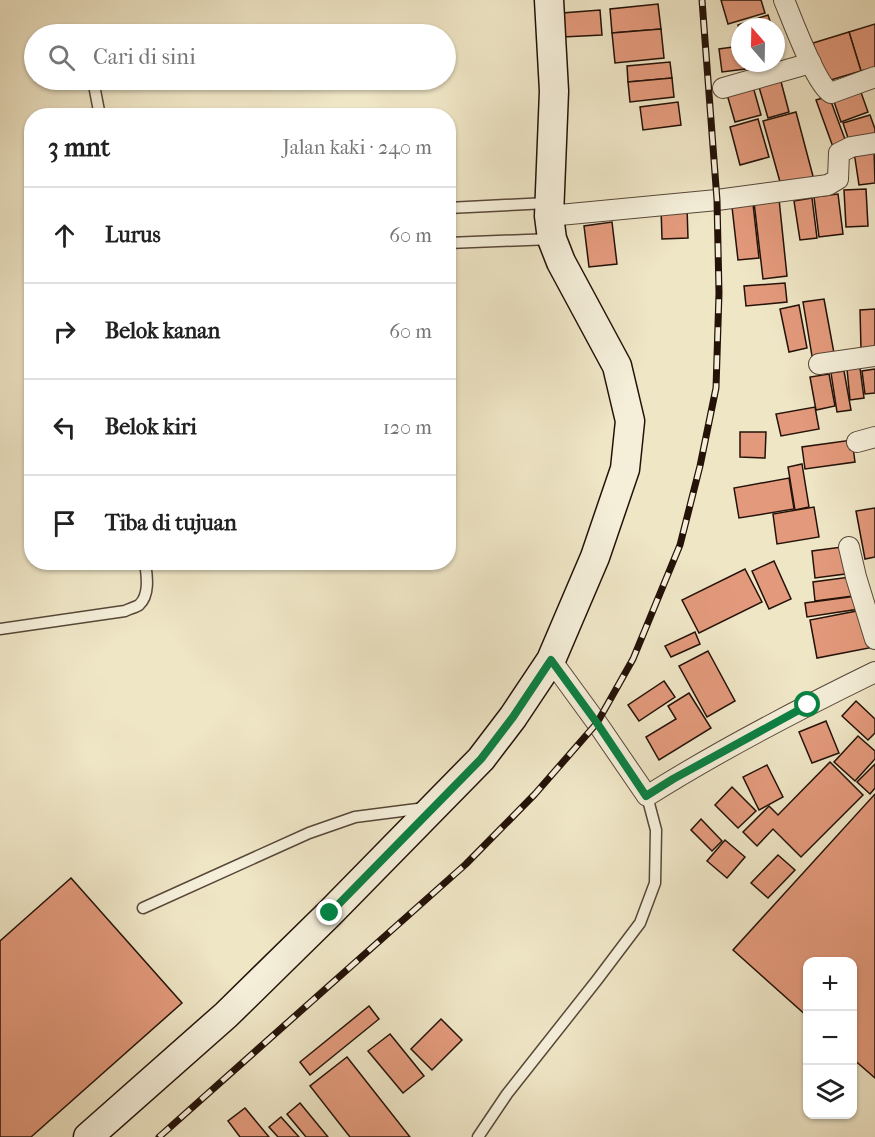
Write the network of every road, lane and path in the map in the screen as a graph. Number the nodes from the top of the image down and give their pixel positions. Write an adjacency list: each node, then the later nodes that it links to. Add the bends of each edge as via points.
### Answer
1 (549, 0): 10 (main road, via 554,91)
2 (784, 0): 3 (street)
3 (811, 63): 4 (street, via 831,93); 5 (street)
4 (875, 77)
5 (723, 88)
6 (95, 90): 7 (lane)
7 (98, 108)
8 (875, 143): 10 (street, via 839,153 838,179 828,185)
9 (456, 209): 10 (lane)
10 (550, 219): 11 (lane); 18 (main road, via 561,261 617,366 630,422 625,469 595,557)
11 (456, 241)
12 (875, 356): 13 (street)
13 (819, 364)
14 (849, 547): 17 (street)
15 (146, 570): 16 (lane, via 146,592 139,604 125,611)
16 (0, 629)
17 (875, 639)
18 (551, 660): 20 (street); 21 (main road, via 481,759)
19 (875, 672): 20 (street)
20 (646, 796): 24 (lane, via 656,830 655,883 640,922)
21 (435, 807): 22 (lane, via 355,817 309,833); 23 (main road, via 226,1015)
22 (143, 908)
23 (88, 1137)
24 (478, 1137)

